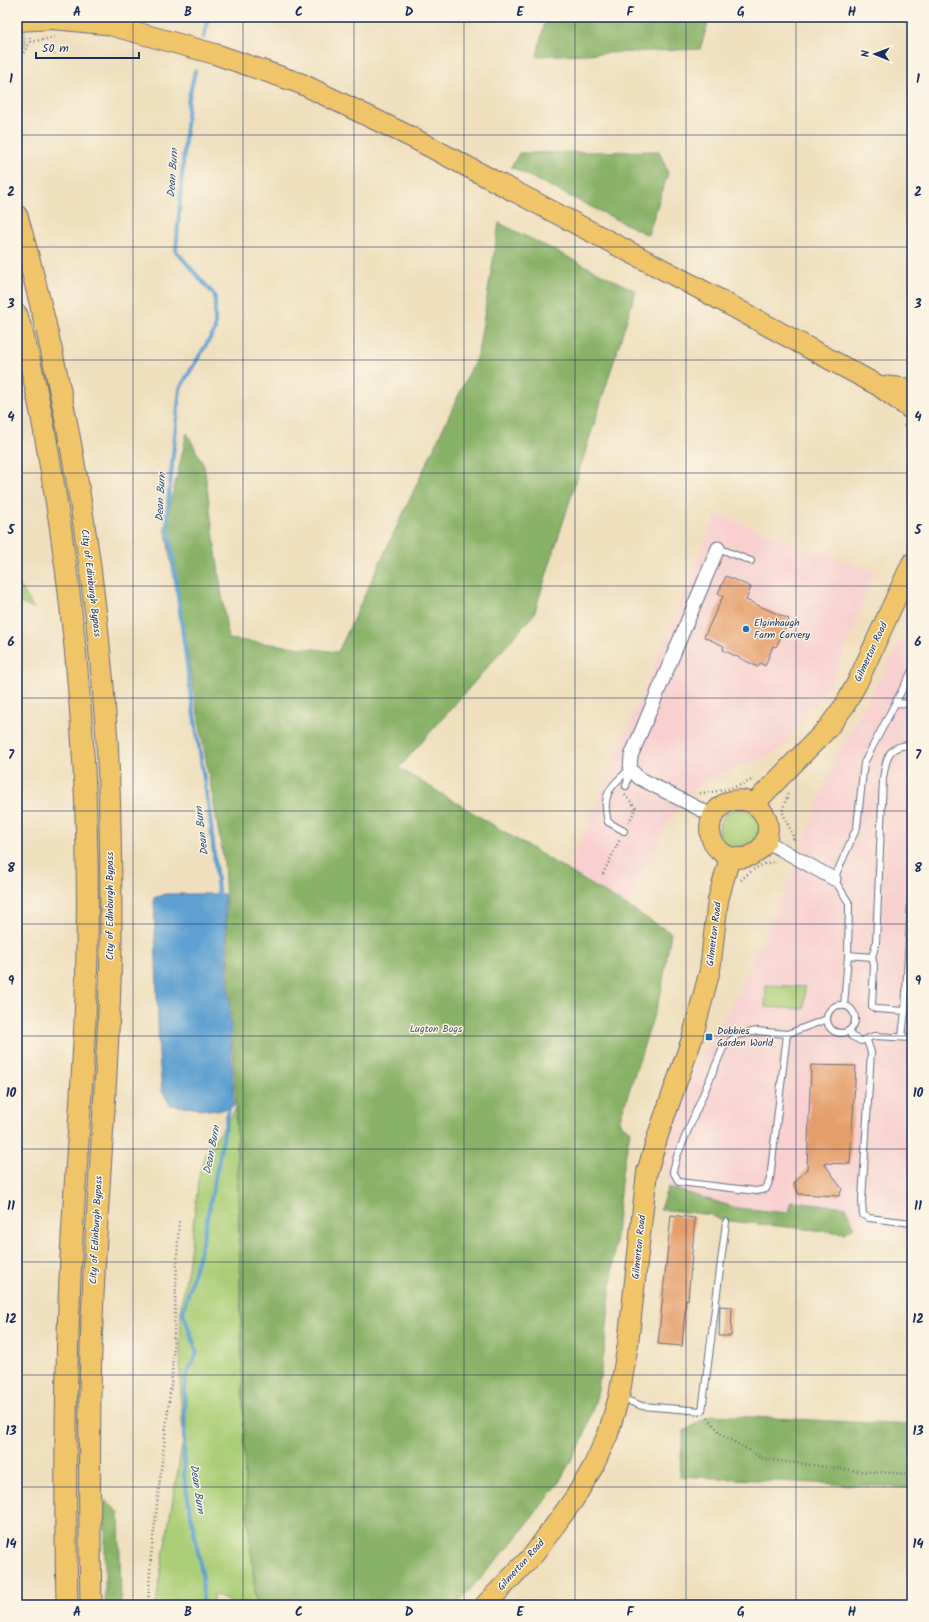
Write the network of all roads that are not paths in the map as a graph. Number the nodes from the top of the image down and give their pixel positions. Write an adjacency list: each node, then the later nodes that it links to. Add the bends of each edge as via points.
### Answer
1 (24, 20): 2 (main road)
2 (98, 21): 5 (main road, via 215,54 302,84 425,144)
3 (17, 216): 38 (highway, City of Edinburgh Bypass, via 52,352 79,493 98,635 107,740 110,1003 92,1298)
4 (17, 315): 37 (highway, via 45,432 67,574 82,738 86,826 86,992 68,1326)
5 (879, 386): 6 (main road); 7 (main road)
6 (912, 389)
7 (912, 410)
8 (718, 548): 9 (lane); 15 (street, via 631,756)
9 (751, 561)
10 (912, 563): 17 (main road, Gilmerton Road, via 845,705 828,728)
11 (912, 671): 12 (lane)
12 (896, 703): 13 (lane); 22 (lane, via 864,763 857,827)
13 (912, 704)
14 (912, 746): 25 (lane, via 902,745 894,748 887,756 883,778 876,943)
15 (630, 769): 16 (lane); 18 (street, via 639,778); 19 (lane, via 615,782 607,794 604,808 608,822)
16 (626, 786)
17 (754, 804): 18 (main road, via 745,800 735,800 718,808); 20 (main road, via 765,816 768,833)
18 (713, 816): 21 (main road, via 710,836 718,848)
19 (624, 831)
20 (766, 841): 21 (main road, via 754,854); 22 (street)
21 (730, 857): 36 (main road, Gilmerton Road, via 718,900 710,970 694,1032 659,1132 648,1172 628,1344)
22 (834, 880): 24 (lane, via 849,903)
23 (912, 881): 27 (lane)
24 (848, 955): 25 (lane); 26 (lane)
25 (872, 957): 27 (lane, via 872,1006 876,1009)
26 (844, 1006): 28 (lane, via 833,1008); 29 (lane, via 852,1010 855,1018)
27 (905, 1011): 31 (lane)
28 (827, 1019): 29 (lane, via 833,1030 841,1033); 30 (lane)
29 (850, 1030): 33 (lane, via 855,1039)
30 (787, 1034): 30 (lane, via 757,1031 737,1035 722,1048 676,1156 673,1171 679,1182 756,1191 766,1189 770,1179)
31 (902, 1037): 32 (lane); 33 (lane, via 874,1036)
32 (912, 1038)
33 (865, 1040): 35 (lane, via 871,1052 863,1214 869,1218)
34 (726, 1222): 36 (lane, via 702,1411 642,1406)
35 (912, 1222)
36 (619, 1397): 39 (main road, Gilmerton Road, via 608,1434 593,1467 574,1499 534,1554)
37 (66, 1605)
38 (91, 1605)
39 (484, 1605)

